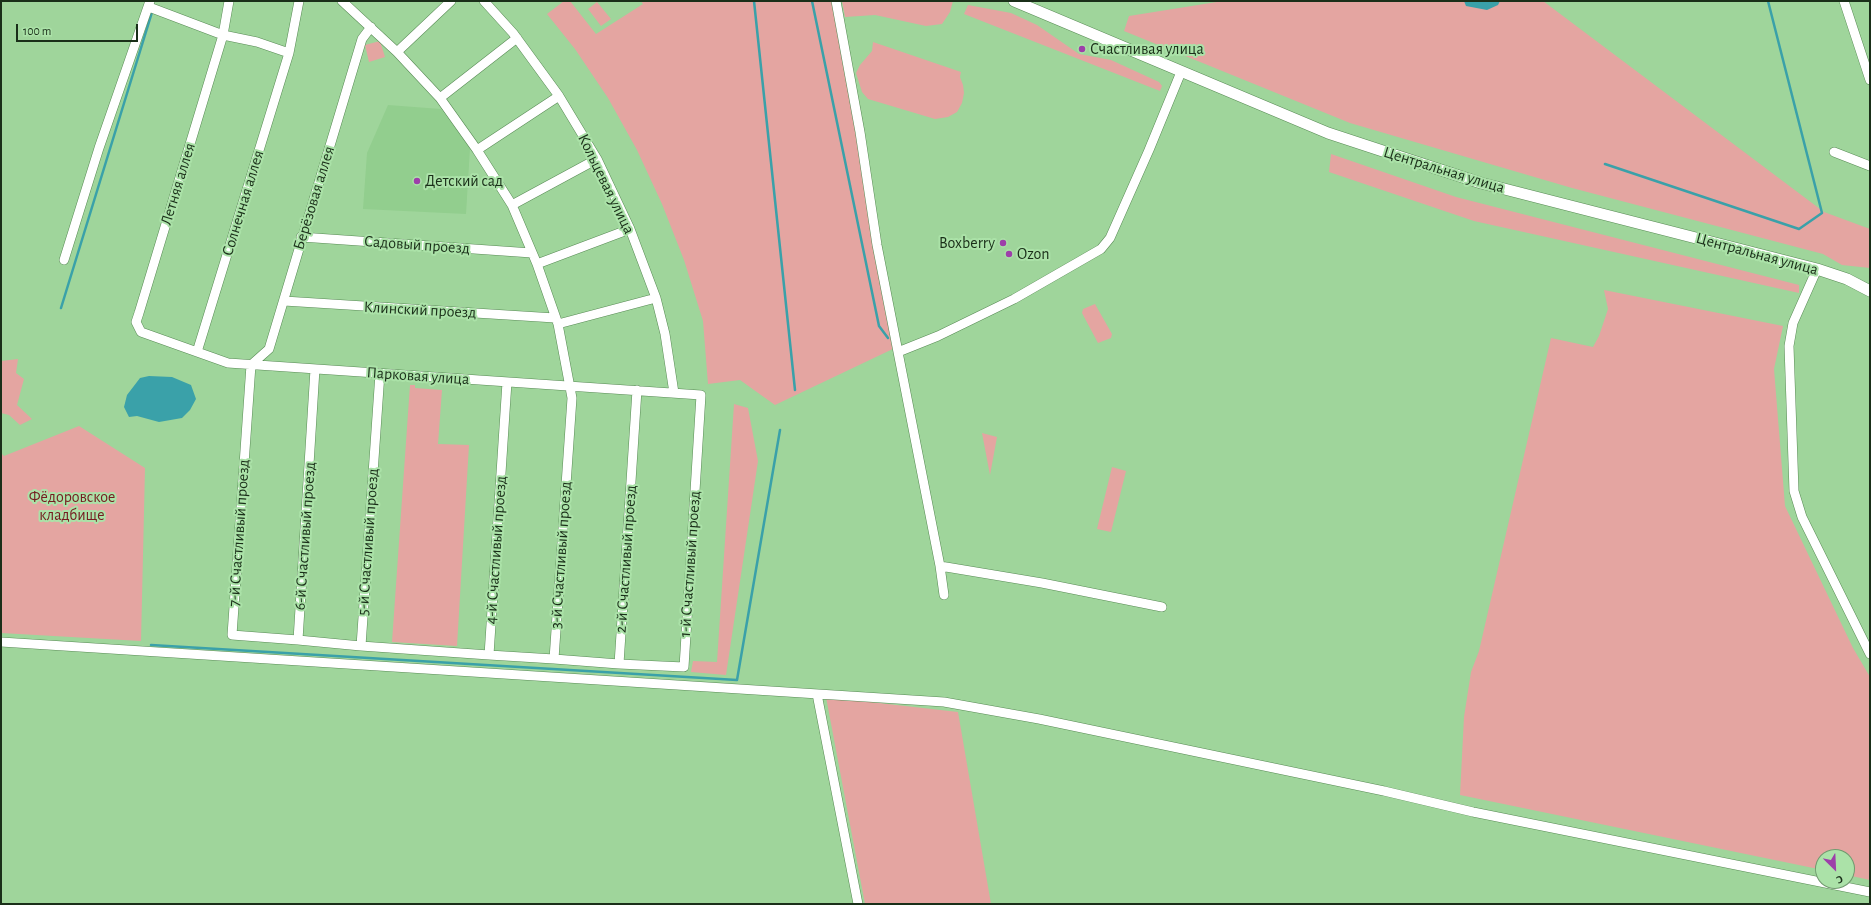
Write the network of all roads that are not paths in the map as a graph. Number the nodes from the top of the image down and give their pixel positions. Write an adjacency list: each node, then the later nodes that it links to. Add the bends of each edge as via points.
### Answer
1 (229, 1): 13 (street, Летняя аллея)
2 (300, 1): 16 (street, Солнечная аллея)
3 (342, 1): 10 (street, 3-й Счастливый проезд)
4 (451, 1): 15 (street)
5 (484, 1): 14 (street, Кольцевая улица)
6 (836, 1): 38 (street, via 877,245)
7 (1014, 1): 11 (main road, Центральная улица)
8 (1844, 1): 18 (street)
9 (149, 4): 13 (street); 29 (street, via 99,148)
10 (353, 4): 12 (street, 3-й Счастливый проезд)
11 (1032, 5): 17 (main road, Центральная улица)
12 (371, 27): 15 (street, 3-й Счастливый проезд); 27 (street, Берёзовая аллея, via 362,38)
13 (223, 35): 16 (street, via 257,42); 36 (street, Летняя аллея, via 136,322)
14 (517, 38): 19 (street, Кольцевая улица); 20 (street)
15 (397, 52): 20 (street, 3-й Счастливый проезд)
16 (289, 53): 37 (street, Солнечная аллея)
17 (1181, 72): 31 (main road, Центральная улица, via 1328,133 1481,183); 38 (street, via 1113,232 1101,249 1008,302)
18 (1870, 80)
19 (559, 96): 21 (street); 23 (street, Кольцевая улица)
20 (440, 98): 21 (street, 3-й Счастливый проезд)
21 (477, 150): 25 (street, 3-й Счастливый проезд)
22 (1834, 152): 24 (street)
23 (597, 159): 25 (street); 26 (street, Кольцевая улица)
24 (1870, 166)
25 (512, 205): 28 (street, 3-й Счастливый проезд)
26 (630, 229): 30 (street); 33 (street, Кольцевая улица)
27 (302, 237): 28 (street, Садовый проезд); 34 (street, Берёзовая аллея)
28 (532, 253): 30 (street, 3-й Счастливый проезд)
29 (64, 260)
30 (537, 264): 35 (street, 3-й Счастливый проезд)
31 (1816, 268): 32 (main road, Центральная улица); 53 (street, via 1793,323 1791,334 1789,361 1794,491 1804,521)
32 (1870, 291)
33 (656, 298): 35 (street, Клинский проезд); 45 (street, Кольцевая улица, via 665,334)
34 (284, 301): 35 (street, Клинский проезд); 39 (street, Берёзовая аллея, via 269,349)
35 (557, 321): 43 (street, 3-й Счастливый проезд)
36 (141, 332): 37 (street, Парковая улица)
37 (197, 352): 39 (street, Парковая улица, via 228,363)
38 (898, 352): 47 (street)
39 (251, 365): 40 (street, Парковая улица); 50 (street, 7-й Счастливый проезд, via 232,636)
40 (316, 369): 41 (street, Парковая улица); 50 (street, 6-й Счастливый проезд)
41 (380, 373): 42 (street, Парковая улица); 52 (street, 5-й Счастливый проезд)
42 (507, 382): 43 (street, Парковая улица); 54 (street, 4-й Счастливый проезд)
43 (570, 385): 44 (street, Парковая улица); 55 (street, 3-й Счастливый проезд, via 572,398)
44 (636, 390): 45 (street, Парковая улица); 56 (street, 2-й Счастливый проезд)
45 (674, 393): 46 (street, Парковая улица)
46 (701, 395): 56 (street, 1-й Счастливый проезд, via 684,667)
47 (940, 566): 48 (street); 49 (street)
48 (944, 595)
49 (1162, 607)
50 (298, 640): 52 (street)
51 (1, 642): 57 (street)
52 (361, 646): 54 (street, via 426,649)
53 (1870, 654)
54 (489, 656): 55 (street)
55 (554, 659): 56 (street)
56 (619, 664)
57 (817, 694): 58 (street, via 944,702 968,706); 59 (street)
58 (1870, 892)
59 (858, 904)

